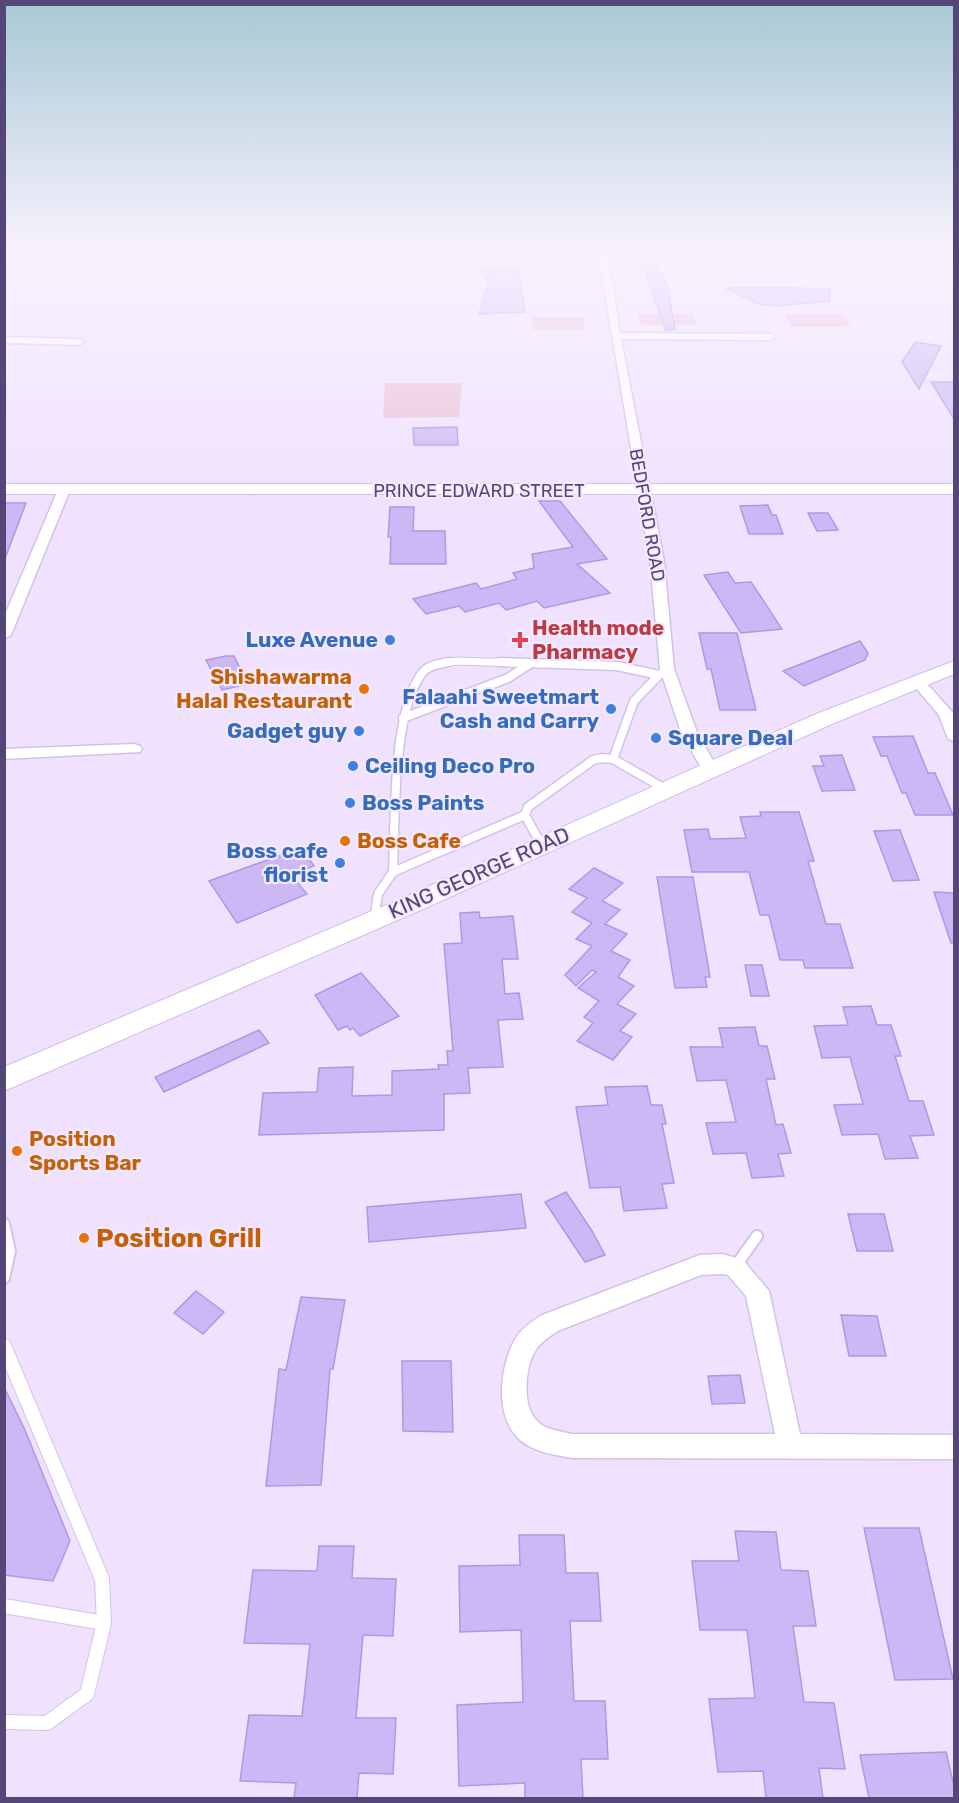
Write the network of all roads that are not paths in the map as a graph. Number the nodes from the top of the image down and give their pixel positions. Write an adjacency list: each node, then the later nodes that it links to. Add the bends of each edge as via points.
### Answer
1 (616, 336): 7 (street, BEDFORD ROAD)
2 (638, 336): 3 (street)
3 (771, 337)
4 (4, 340): 5 (street)
5 (79, 342)
6 (4, 489): 9 (main road, PRINCE EDWARD STREET)
7 (644, 489): 8 (main road, PRINCE EDWARD STREET); 9 (main road, PRINCE EDWARD STREET); 13 (street, BEDFORD ROAD, via 657,561)
8 (954, 489)
9 (64, 490): 10 (street)
10 (4, 635)
11 (531, 664): 13 (lane, via 617,666); 15 (lane, via 508,678); 15 (lane, via 437,664 423,671)
12 (954, 667): 14 (main road, KING GEORGE ROAD)
13 (663, 672): 19 (lane, via 634,701); 20 (street, BEDFORD ROAD, via 690,735)
14 (916, 680): 16 (street, via 946,714); 20 (main road, KING GEORGE ROAD)
15 (403, 718): 24 (lane)
16 (954, 736)
17 (134, 750): 18 (street)
18 (4, 754)
19 (613, 759): 21 (lane); 22 (lane, via 593,760 528,807)
20 (711, 770): 21 (main road, KING GEORGE ROAD)
21 (667, 790): 23 (main road, KING GEORGE ROAD)
22 (525, 815): 23 (lane); 24 (lane)
23 (542, 846): 25 (main road, KING GEORGE ROAD)
24 (393, 872): 25 (lane, via 381,886 374,904)
25 (374, 920): 26 (main road, KING GEORGE ROAD)
26 (4, 1080)
27 (4, 1224): 30 (lane, via 10,1236 10,1262)
28 (757, 1236): 29 (lane)
29 (735, 1267): 32 (street, via 758,1291); 32 (street, via 700,1265 550,1323 530,1339 517,1370 514,1393 525,1427 547,1442 572,1446)
30 (4, 1278)
31 (4, 1346): 35 (lane, via 102,1579)
32 (790, 1447): 33 (street)
33 (954, 1447)
34 (4, 1606): 35 (lane)
35 (104, 1623): 36 (lane, via 87,1694 47,1723)
36 (4, 1722)

